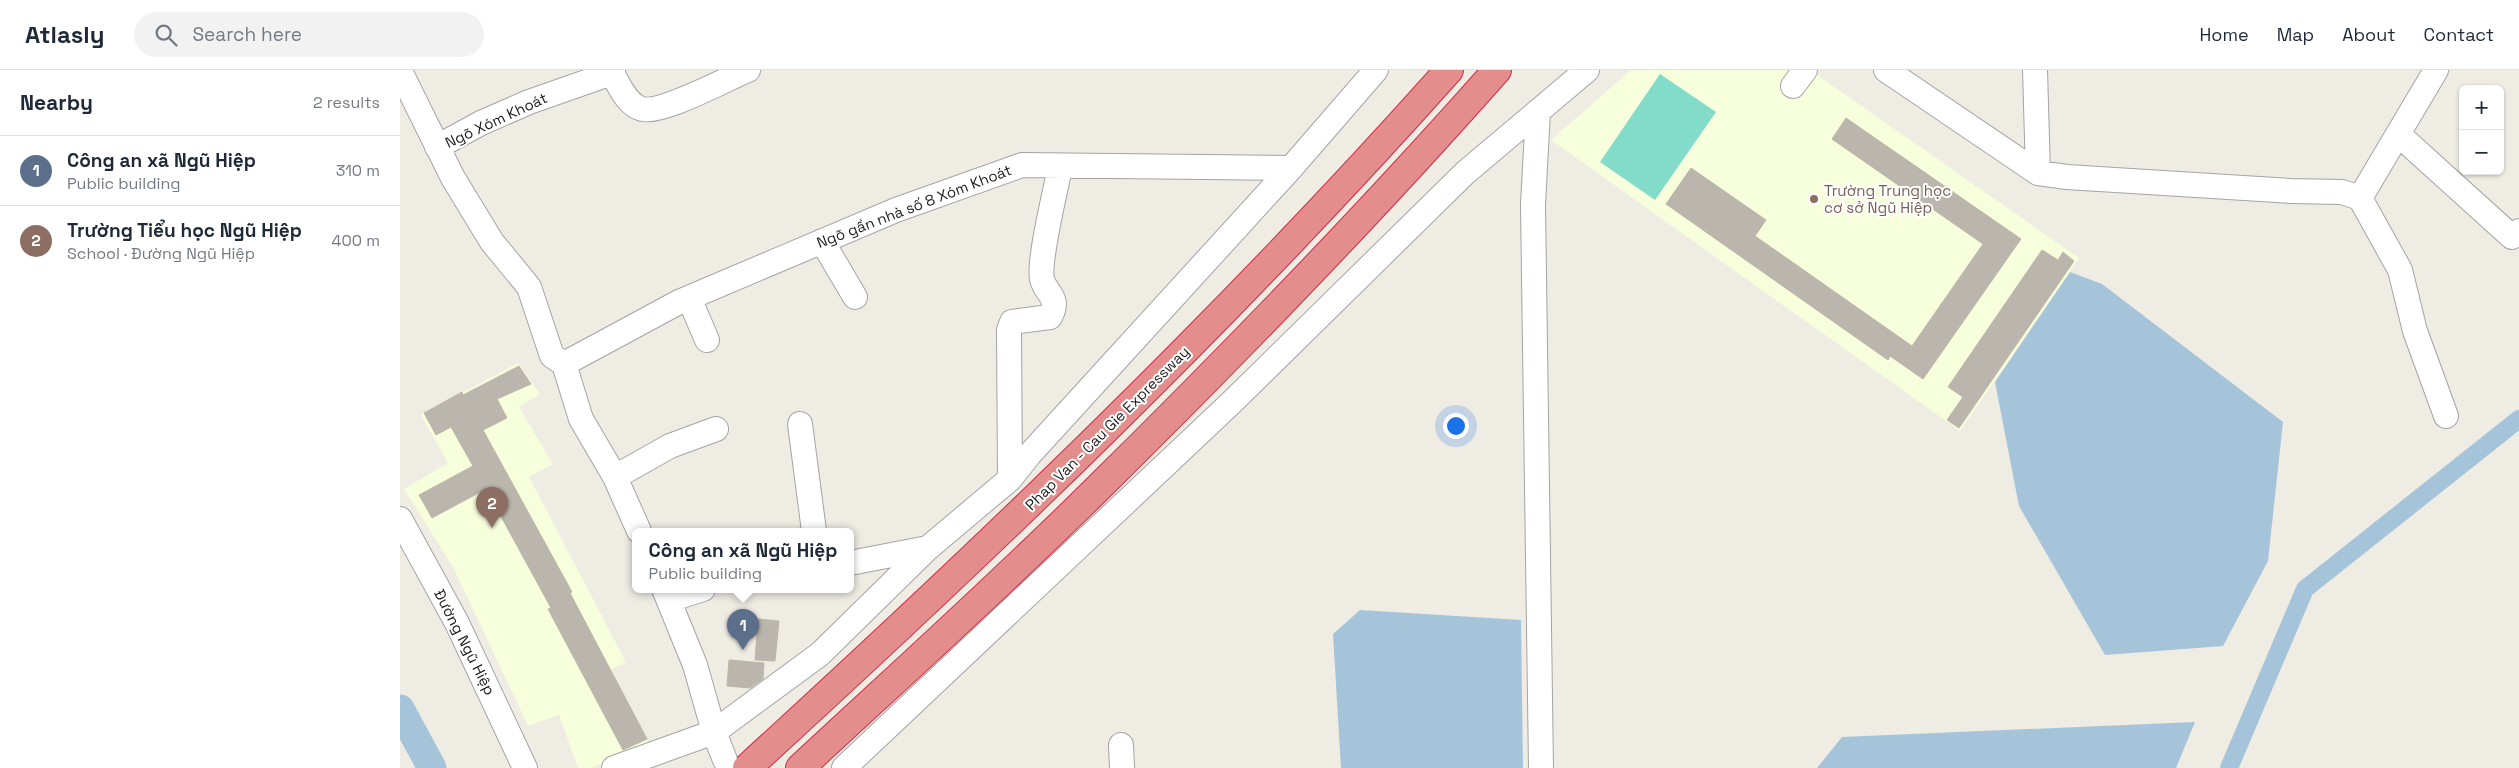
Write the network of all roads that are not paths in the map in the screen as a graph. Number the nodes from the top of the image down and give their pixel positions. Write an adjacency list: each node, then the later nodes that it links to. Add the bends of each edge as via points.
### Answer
1 (748, 70): 10 (street, Ngõ Xóm Khoát, via 662,107 642,109 628,100)
2 (1376, 70): 15 (street)
3 (1449, 70): 37 (highway, Phap Van - Cau Gie Expressway, via 1197,339 1078,458 936,595)
4 (1497, 70): 40 (highway, via 1418,160 1092,495)
5 (1586, 70): 11 (street)
6 (1886, 70): 16 (street)
7 (2035, 70): 16 (street)
8 (2436, 70): 12 (street)
9 (400, 71): 13 (street)
10 (612, 72): 13 (street, Ngõ Xóm Khoát, via 529,102)
11 (1538, 110): 41 (street, via 1464,173 1232,402); 43 (street, via 1534,205)
12 (2398, 134): 17 (street); 18 (street, via 2512,237)
13 (437, 147): 23 (street, via 492,242 529,287 552,356)
14 (1060, 167): 15 (street, Ngõ gần nhà số 8 Xóm Khoát); 19 (street, Ngõ gần nhà số 8 Xóm Khoát, via 1022,166 896,210); 28 (street, via 1044,249 1042,278 1054,299 1054,311 1050,317 1012,322 1009,330)
15 (1291, 168): 28 (street)
16 (2038, 173): 17 (street, via 2342,192)
17 (2360, 198): 24 (street, via 2400,270 2415,331)
18 (2519, 232)
19 (822, 241): 20 (street); 21 (street, Ngõ gần nhà số 8 Xóm Khoát)
20 (855, 297)
21 (689, 298): 22 (street); 23 (street, Ngõ gần nhà số 8 Xóm Khoát)
22 (707, 340)
23 (564, 364): 27 (street, via 581,420)
24 (2446, 416)
25 (800, 424): 31 (street)
26 (716, 428): 27 (street, via 670,446)
27 (615, 477): 30 (street)
28 (1010, 479): 32 (street)
29 (400, 519): 38 (street, Đường Ngũ Hiệp, via 457,623)
30 (638, 528)
31 (814, 528)
32 (928, 548): 33 (street); 35 (street, via 820,654)
33 (854, 562)
34 (667, 594): 35 (street, via 695,665)
35 (714, 732): 37 (street); 39 (street)
36 (1121, 745): 42 (street)
37 (736, 764)
38 (525, 768)
39 (614, 768)
40 (800, 768)
41 (844, 768)
42 (1122, 768)
43 (1541, 768)

